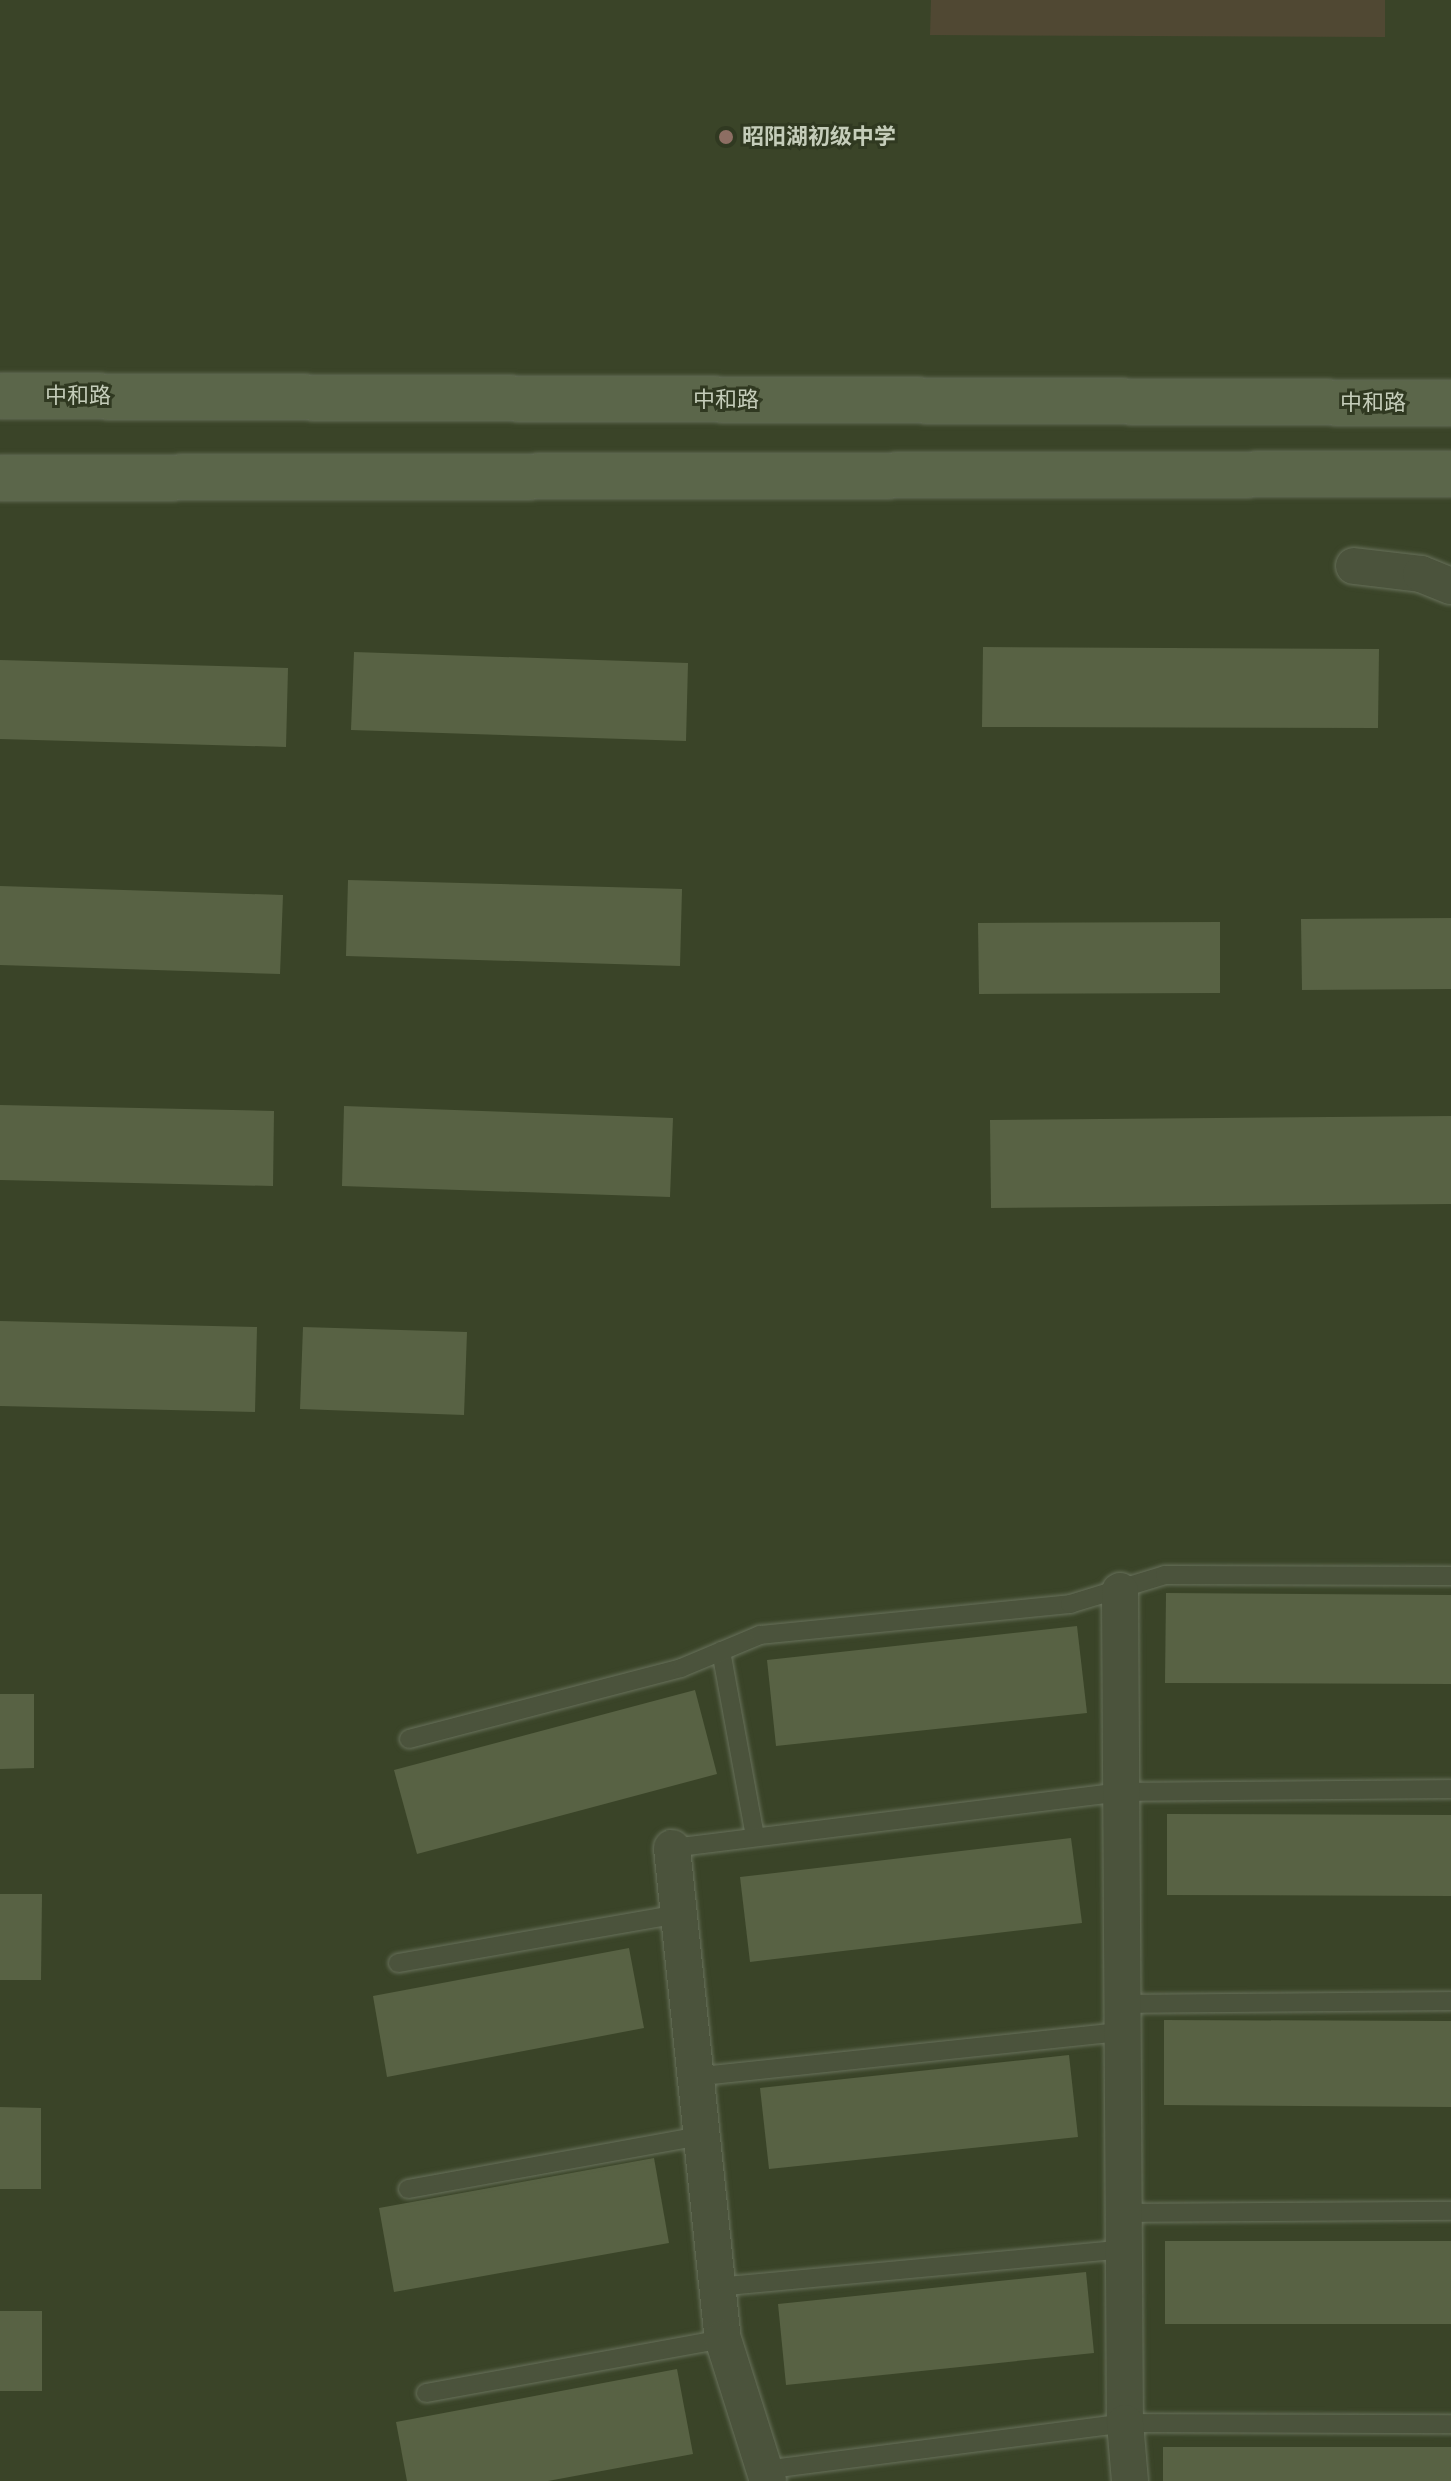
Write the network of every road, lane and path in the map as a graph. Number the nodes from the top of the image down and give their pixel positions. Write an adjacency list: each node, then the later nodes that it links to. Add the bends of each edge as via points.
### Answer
1 (0, 396): 2 (main road, 中和路)
2 (1451, 403)
3 (1451, 474): 4 (main road)
4 (0, 478)
5 (1354, 566): 6 (street, via 1421,574)
6 (1451, 586)
7 (1451, 1576): 8 (lane, via 1165,1575)
8 (1120, 1591): 9 (lane, via 1070,1604 760,1635); 12 (street)
9 (721, 1651): 10 (lane, via 681,1668); 13 (lane)
10 (409, 1739)
11 (1451, 1789): 12 (lane)
12 (1121, 1792): 13 (lane); 18 (street)
13 (755, 1836): 14 (lane)
14 (672, 1848): 15 (street)
15 (678, 1914): 16 (lane); 19 (street)
16 (398, 1963)
17 (1451, 2001): 18 (lane)
18 (1122, 2018): 19 (lane); 23 (street)
19 (692, 2077): 20 (street)
20 (700, 2136): 21 (lane); 25 (street)
21 (408, 2189)
22 (1451, 2211): 23 (lane)
23 (1124, 2213): 24 (street)
24 (1124, 2249): 25 (lane); 28 (street)
25 (717, 2287): 26 (street)
26 (723, 2339): 27 (lane); 30 (street)
27 (426, 2393)
28 (1125, 2423): 29 (lane); 30 (lane); 31 (street)
29 (1451, 2424)
30 (766, 2476)
31 (1130, 2481)

